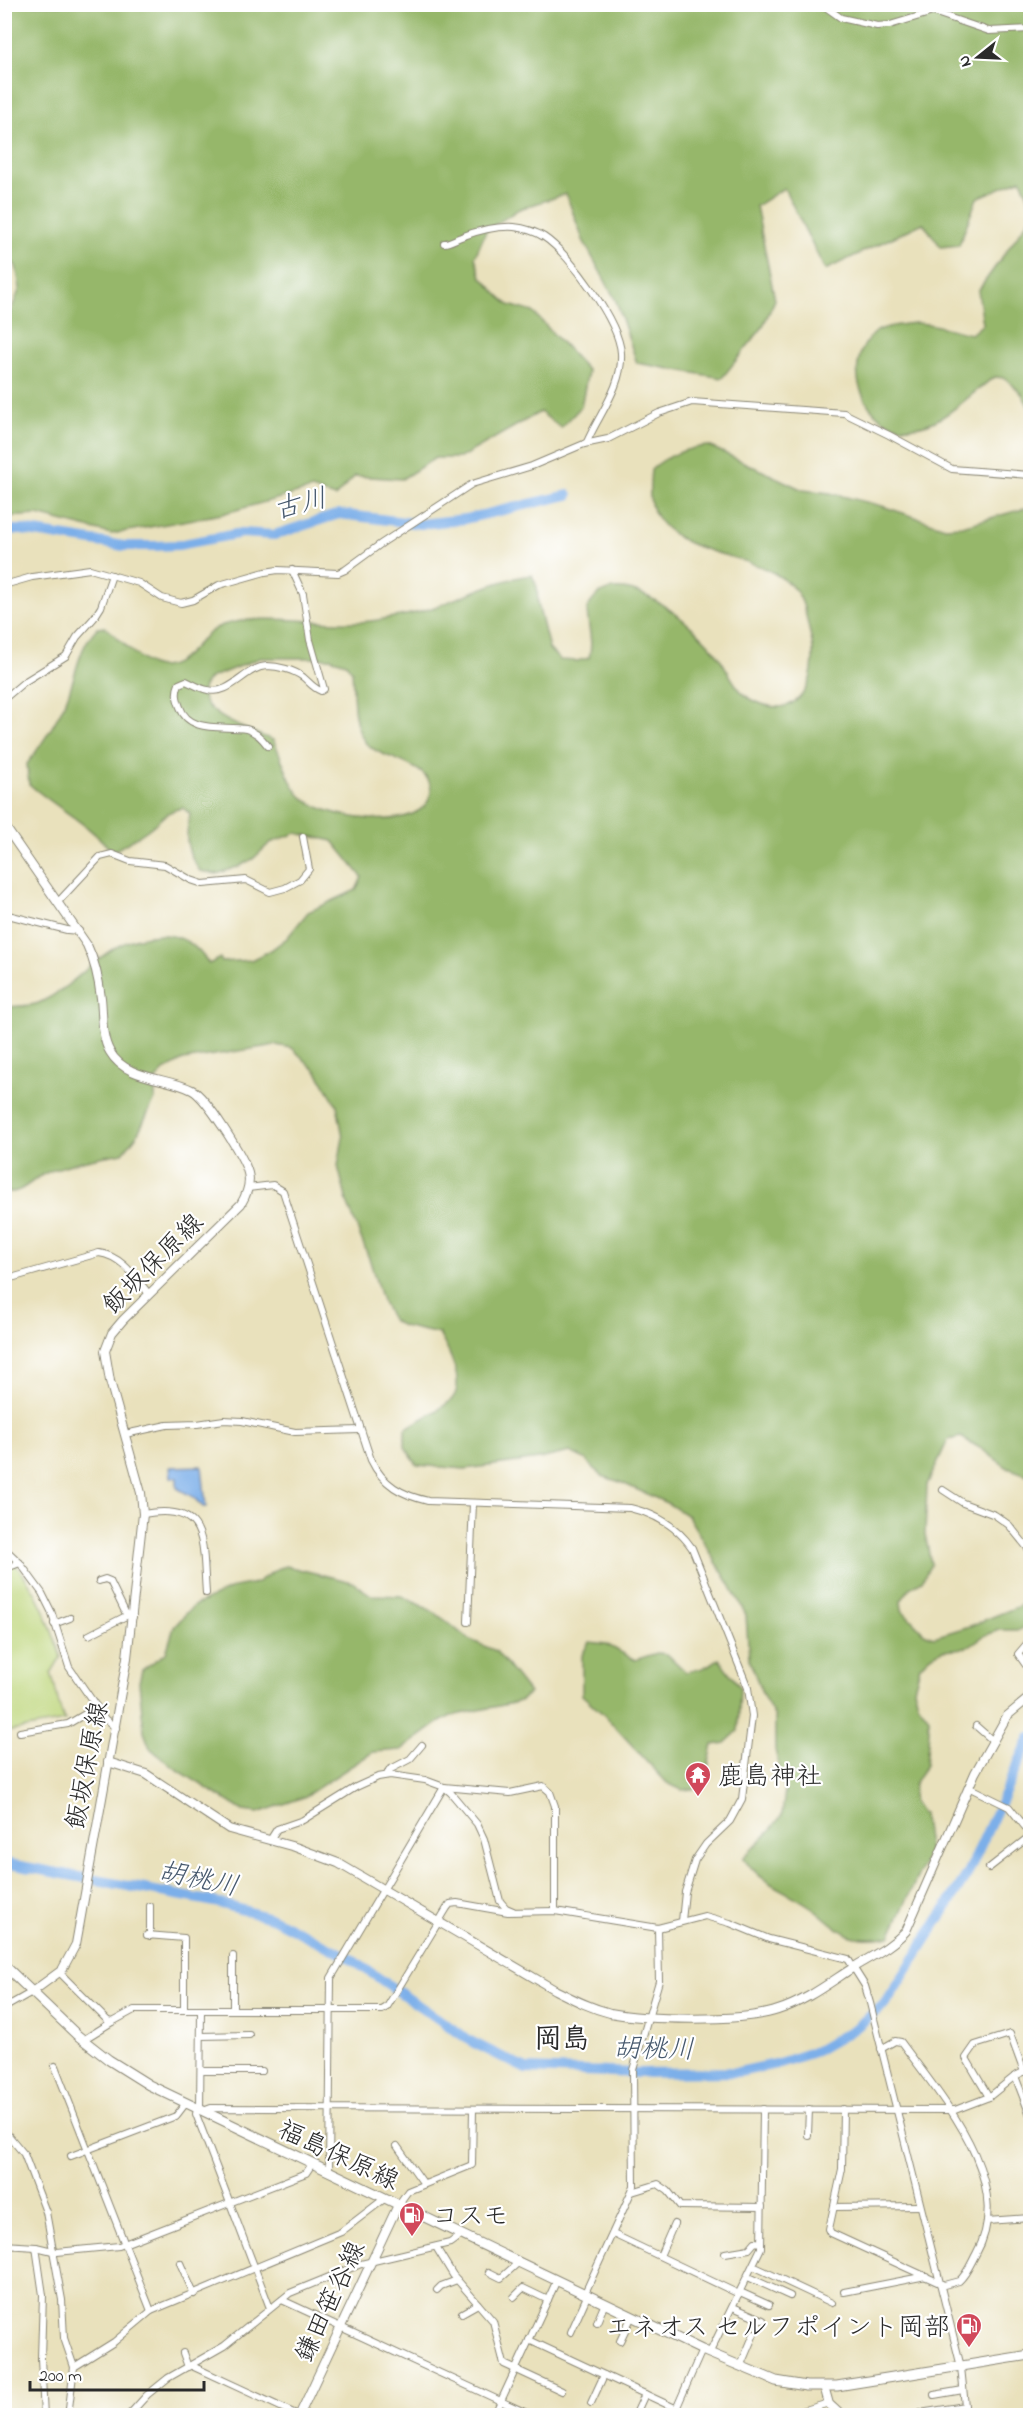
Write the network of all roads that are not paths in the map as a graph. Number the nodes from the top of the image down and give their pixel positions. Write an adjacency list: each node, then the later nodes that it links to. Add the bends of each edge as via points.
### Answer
1 (826, 4): 2 (street, via 841,18 877,26 933,12 980,29)
2 (1030, 29)
3 (444, 243): 4 (street, via 483,230 525,229 559,249 594,294 619,342 620,365 616,385)
4 (584, 444): 5 (street, via 608,439 659,413 692,402 736,404 844,413 952,470); 6 (street, via 532,466 462,488 345,570 333,574)
5 (1030, 475)
6 (292, 570): 7 (street, via 237,579 181,603); 10 (street, via 303,594 310,640 324,689 316,689 290,670 266,666 216,691 186,681 178,684 176,690 181,712 196,724 247,730)
7 (111, 574): 8 (street, via 90,569); 9 (street, via 101,607 66,656)
8 (4, 585)
9 (4, 699)
10 (268, 746)
11 (4, 825): 13 (main road)
12 (303, 837): 13 (street, via 309,869 300,880 274,892 241,880 203,884 165,865 108,854 100,857)
13 (58, 902): 15 (main road)
14 (4, 914): 15 (street)
15 (79, 931): 16 (main road, via 95,964 106,1042 112,1055 128,1068 203,1098 243,1162)
16 (248, 1188): 18 (main road, 飯坂保原線, via 241,1204); 19 (street, via 273,1185 283,1191)
17 (4, 1280): 18 (street, via 99,1253 120,1262)
18 (149, 1294): 20 (main road, 飯坂保原線, via 112,1333 105,1351)
19 (360, 1430): 20 (street, via 294,1432 224,1420 167,1425); 22 (street, via 377,1473 397,1491 428,1501)
20 (125, 1434): 23 (main road, 飯坂保原線)
21 (943, 1491): 25 (street, via 995,1515 1009,1525)
22 (473, 1503): 32 (street); 57 (street, via 630,1508 661,1519 692,1548 747,1688 752,1716 742,1799 730,1821 695,1860)
23 (143, 1514): 29 (street, via 171,1510 194,1524 202,1542); 30 (main road, 飯坂保原線)
24 (4, 1548): 26 (street)
25 (1030, 1551)
26 (20, 1563): 27 (street); 33 (street, via 42,1593)
27 (4, 1569)
28 (99, 1581): 30 (street, via 110,1581)
29 (206, 1593)
30 (130, 1616): 34 (street); 40 (main road, 飯坂保原線)
31 (70, 1618): 33 (street)
32 (468, 1622)
33 (54, 1623): 38 (street, via 69,1667)
34 (89, 1635)
35 (1030, 1641): 36 (street, via 1018,1654)
36 (1030, 1671)
37 (1030, 1697): 42 (street, via 1006,1716)
38 (97, 1707): 40 (street); 41 (street, via 68,1724)
39 (976, 1726): 42 (street)
40 (116, 1728): 44 (main road, 飯坂保原線)
41 (20, 1732)
42 (992, 1740): 47 (street)
43 (422, 1745): 45 (street)
44 (108, 1762): 49 (street, via 146,1774 229,1829); 63 (main road, 飯坂保原線, via 76,1944)
45 (387, 1775): 46 (street); 49 (street, via 356,1787 303,1820 277,1829)
46 (444, 1787): 51 (street); 52 (street, via 480,1830); 56 (street, via 510,1793 543,1786 548,1790 555,1812)
47 (968, 1787): 48 (street, via 1009,1807); 62 (street, via 911,1924 895,1942)
48 (1030, 1835): 50 (street)
49 (270, 1840): 51 (street, via 338,1863)
50 (989, 1868)
51 (382, 1889): 58 (street); 69 (street, via 331,1978)
52 (501, 1902): 54 (street); 55 (street)
53 (150, 1906): 66 (street, via 148,1936 184,1938)
54 (496, 1910): 55 (street); 58 (street, via 453,1903)
55 (514, 1911): 56 (street)
56 (555, 1911): 59 (street)
57 (681, 1921): 59 (street); 62 (street, via 708,1916 770,1939 848,1959)
58 (438, 1922): 69 (street, via 385,2009); 70 (street, via 574,2000 608,2012)
59 (658, 1928): 70 (street, via 660,1975)
60 (233, 1956): 68 (street)
61 (4, 1965): 64 (main road, 福島保原線)
62 (854, 1967): 70 (street, via 807,1998 771,2013 741,2017); 75 (street, via 867,1990)
63 (59, 1972): 64 (main road, 飯坂保原線); 71 (street)
64 (32, 1992): 65 (street); 74 (main road, 福島保原線)
65 (4, 2008)
66 (184, 2010): 67 (street); 71 (street, via 134,2010)
67 (201, 2010): 68 (street); 73 (street)
68 (233, 2010): 69 (street)
69 (329, 2010): 83 (street)
70 (648, 2017): 85 (street, via 633,2070)
71 (112, 2022): 74 (street)
72 (249, 2035): 73 (street)
73 (201, 2036): 78 (street)
74 (83, 2040): 82 (main road, 福島保原線, via 148,2085)
75 (881, 2049): 89 (street); 91 (street, via 901,2042)
76 (55, 2066): 96 (street)
77 (1027, 2070): 80 (street); 81 (street, via 1010,2034 975,2045 966,2058)
78 (201, 2071): 79 (street); 90 (street)
79 (262, 2071)
80 (1015, 2076): 81 (street); 92 (street)
81 (989, 2097): 91 (street)
82 (186, 2103): 90 (main road, 福島保原線); 96 (street, via 176,2116)
83 (329, 2109): 84 (street); 90 (street); 99 (street)
84 (473, 2109): 85 (street); 100 (street, via 472,2165)
85 (634, 2109): 86 (street); 101 (street)
86 (763, 2109): 87 (street); 107 (street)
87 (809, 2109): 88 (street); 94 (street)
88 (843, 2109): 89 (street); 105 (street, via 842,2169)
89 (896, 2109): 91 (street); 106 (street)
90 (200, 2110): 98 (main road, 福島保原線); 103 (street, via 196,2114)
91 (951, 2111): 109 (street, via 981,2165)
92 (1030, 2115)
93 (4, 2130): 119 (street, via 24,2154 34,2175)
94 (808, 2135)
95 (397, 2146): 100 (street)
96 (88, 2150): 97 (street); 113 (street)
97 (71, 2156)
98 (312, 2164): 99 (main road, 福島保原線); 103 (street, via 306,2173)
99 (329, 2173): 102 (main road, 福島保原線)
100 (424, 2184): 104 (street, via 405,2193)
101 (632, 2192): 107 (street, via 658,2184 680,2206); 111 (street)
102 (384, 2199): 104 (main road, 福島保原線); 127 (street, via 341,2232)
103 (229, 2202): 113 (street); 127 (street)
104 (398, 2205): 112 (main road, 福島保原線); 123 (street, 鎌田笹谷線)
105 (834, 2206): 106 (street); 129 (street, via 831,2233)
106 (921, 2206): 133 (street)
107 (762, 2207): 114 (street)
108 (1030, 2219): 109 (street)
109 (987, 2221): 133 (street, via 981,2246 964,2276 948,2285)
110 (674, 2224): 122 (street)
111 (613, 2234): 122 (street); 138 (street)
112 (461, 2235): 117 (street); 124 (main road, 福島保原線)
113 (125, 2243): 119 (street); 149 (street)
114 (761, 2243): 120 (street); 126 (street)
115 (4, 2245): 116 (street)
116 (36, 2247): 119 (street); 179 (street, via 43,2295)
117 (436, 2247): 123 (street); 131 (street)
118 (1030, 2248): 121 (street)
119 (53, 2251): 163 (street, via 64,2338)
120 (725, 2253)
121 (1030, 2253)
122 (660, 2256): 136 (street)
123 (370, 2262): 141 (street, via 306,2286); 154 (street, 鎌田笹谷線)
124 (519, 2262): 128 (street, via 501,2278); 132 (main road, 福島保原線)
125 (180, 2263): 137 (street)
126 (753, 2266): 130 (street); 144 (street)
127 (255, 2268): 137 (street); 148 (street)
128 (489, 2272)
129 (926, 2276): 133 (street); 135 (street)
130 (748, 2277): 136 (street); 139 (street)
131 (457, 2280): 134 (street); 145 (street)
132 (557, 2280): 138 (main road, 福島保原線); 142 (street)
133 (939, 2282): 165 (street)
134 (436, 2290)
135 (844, 2292)
136 (740, 2293): 146 (street); 147 (street)
137 (194, 2294): 149 (street)
138 (586, 2294): 143 (main road, 福島保原線); 155 (street)
139 (790, 2295)
140 (514, 2297): 142 (street, via 523,2288)
141 (282, 2300): 148 (street); 154 (street)
142 (548, 2300): 157 (street)
143 (606, 2303): 151 (main road, 福島保原線); 153 (street)
144 (832, 2303)
145 (478, 2304): 150 (street); 166 (street, via 494,2324 504,2362)
146 (770, 2305)
147 (733, 2307): 152 (street); 159 (street)
148 (270, 2308): 162 (street, via 224,2346)
149 (151, 2312): 163 (street)
150 (462, 2313)
151 (632, 2316): 158 (street); 159 (main road, 福島保原線)
152 (763, 2320)
153 (597, 2322)
154 (340, 2326): 173 (street); 182 (street, 鎌田笹谷線)
155 (571, 2332)
156 (754, 2334): 164 (street)
157 (529, 2340): 166 (street); 167 (street)
158 (620, 2341)
159 (706, 2351): 164 (main road, 福島保原線); 177 (street)
160 (183, 2353): 162 (street)
161 (1030, 2355): 165 (main road, 福島保原線)
162 (190, 2366): 181 (street, via 168,2378); 182 (street)
163 (74, 2367): 180 (street)
164 (740, 2367): 168 (main road, 福島保原線, via 776,2381)
165 (961, 2367): 168 (main road, 福島保原線); 169 (street)
166 (515, 2370): 170 (street); 173 (street)
167 (604, 2375): 171 (street); 174 (street)
168 (824, 2386): 175 (street)
169 (963, 2390): 172 (street); 176 (street)
170 (562, 2391)
171 (645, 2394): 177 (street); 185 (street)
172 (934, 2395)
173 (501, 2401): 183 (street); 184 (street)
174 (591, 2403)
175 (830, 2405): 188 (street); 189 (street); 190 (street)
176 (965, 2406): 178 (street); 191 (street)
177 (676, 2408): 186 (street); 187 (street)
178 (920, 2413)
179 (44, 2415)
180 (68, 2415)
181 (128, 2415)
182 (300, 2415)
183 (494, 2415)
184 (533, 2415)
185 (635, 2415)
186 (673, 2415)
187 (692, 2415)
188 (789, 2415)
189 (829, 2415)
190 (842, 2415)
191 (966, 2415)

